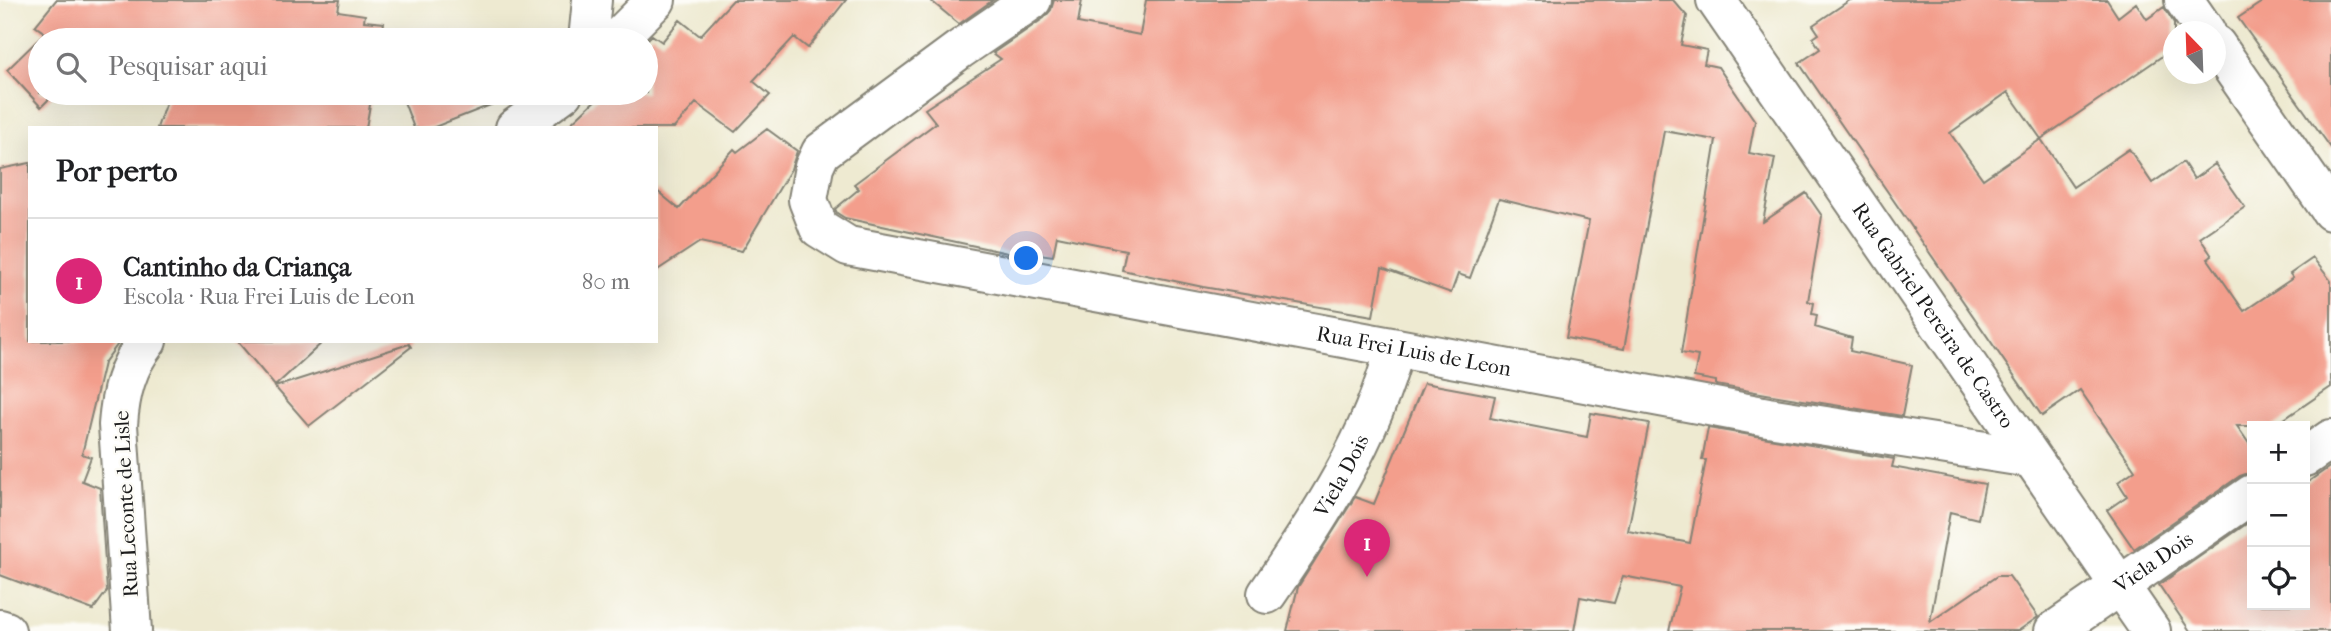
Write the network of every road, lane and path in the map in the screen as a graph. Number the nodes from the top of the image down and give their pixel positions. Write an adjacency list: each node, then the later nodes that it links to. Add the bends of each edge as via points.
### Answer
1 (592, 0): 7 (street)
2 (656, 0): 8 (street)
3 (1032, 0): 14 (street, Rua Frei Luis de Leon, via 821,152 808,200 819,228 848,246)
4 (1716, 0): 17 (street, Rua Gabriel Pereira de Castro)
5 (2184, 0): 6 (street)
6 (2198, 21)
7 (589, 28)
8 (628, 28)
9 (2226, 59): 12 (street)
10 (547, 105): 11 (street)
11 (518, 126)
12 (2331, 211)
13 (146, 343): 23 (street, Rua Leconte de Lisle, via 130,366 118,425)
14 (1395, 348): 17 (street, Rua Frei Luis de Leon, via 1768,417); 20 (street, Viela Dois, via 1374,414 1329,503)
15 (2331, 439): 16 (street)
16 (2310, 454)
17 (2031, 458): 19 (street, Rua Gabriel Pereira de Castro)
18 (2247, 497): 19 (street, Viela Dois)
19 (2120, 586): 24 (street, Viela Dois); 25 (street, Rua Gabriel Pereira de Castro)
20 (1267, 594)
21 (0, 629): 22 (street)
22 (6, 631)
23 (132, 631)
24 (2054, 631)
25 (2151, 631)

